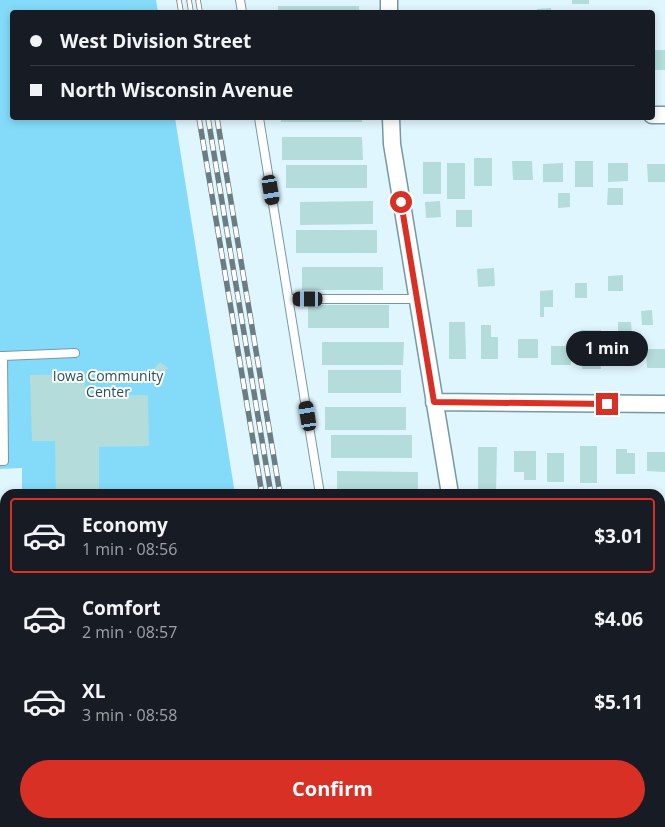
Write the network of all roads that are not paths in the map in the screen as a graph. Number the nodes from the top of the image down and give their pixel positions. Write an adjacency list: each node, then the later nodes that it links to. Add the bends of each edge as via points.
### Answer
1 (259, 120): 3 (lane)
2 (391, 120): 4 (street, via 392,144)
3 (288, 299): 4 (lane); 10 (lane)
4 (417, 300): 7 (street)
5 (75, 354): 6 (lane)
6 (1, 356): 9 (lane)
7 (434, 402): 8 (street); 11 (street)
8 (665, 404)
9 (2, 461)
10 (319, 489)
11 (449, 489)

